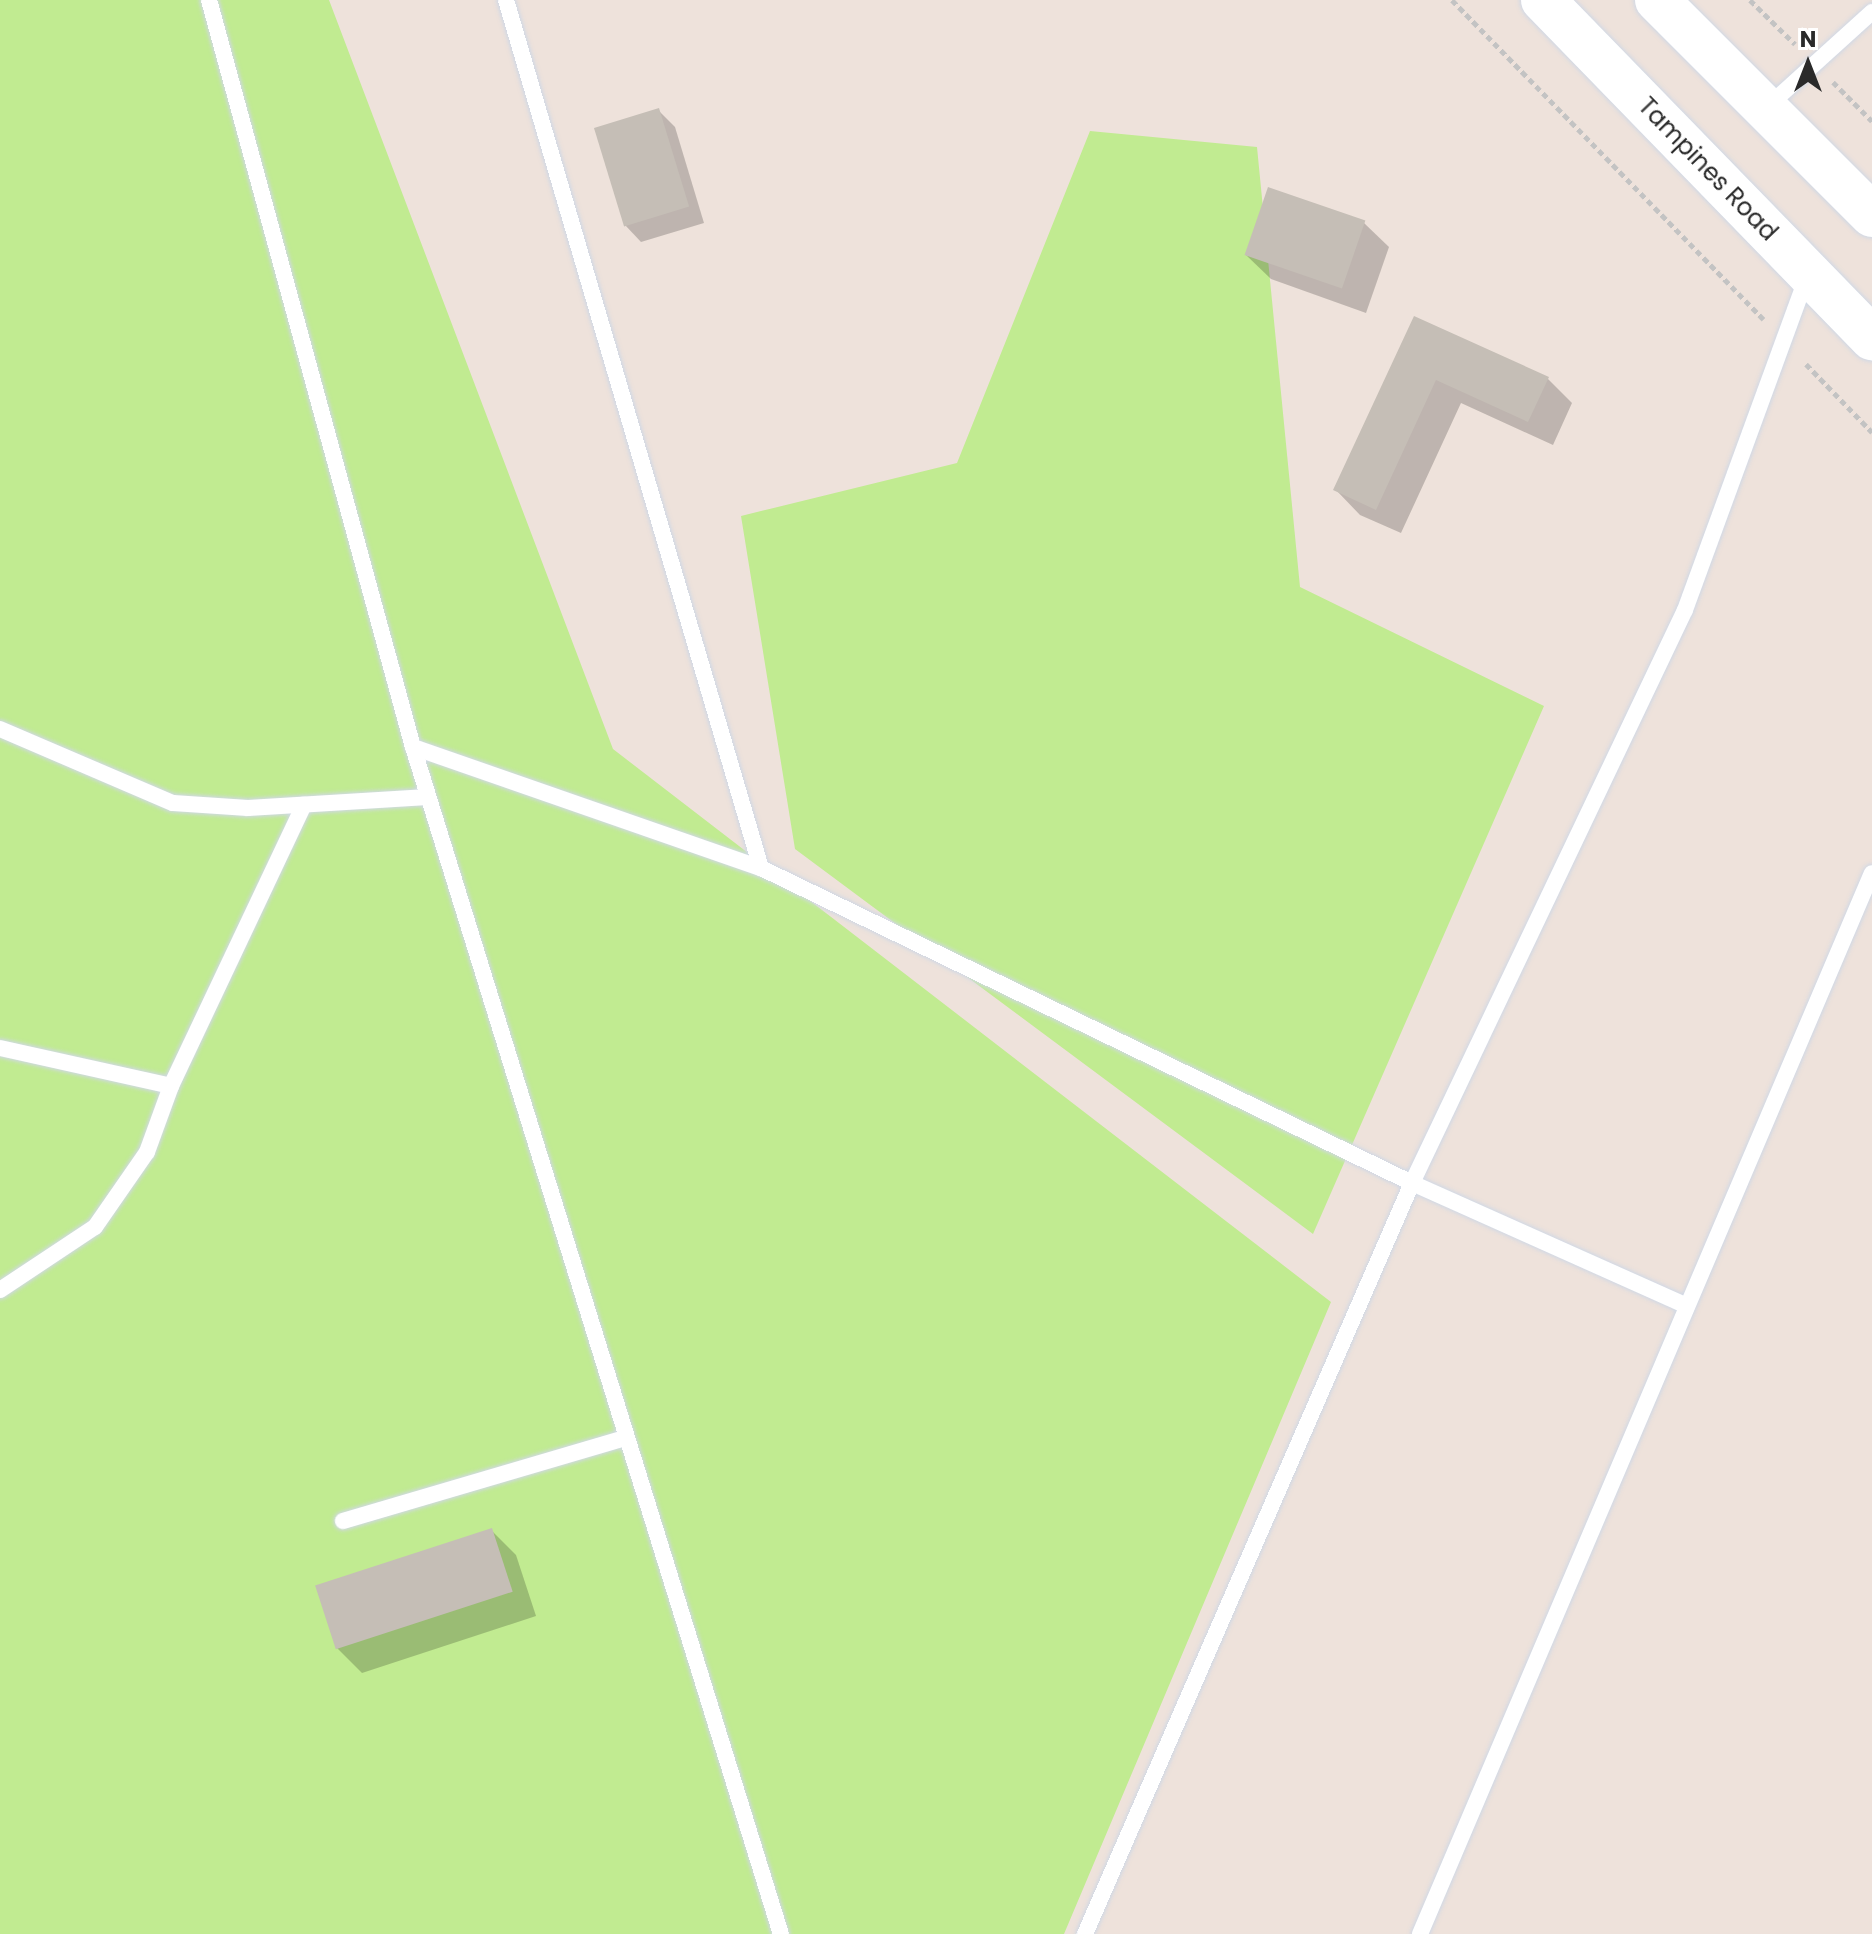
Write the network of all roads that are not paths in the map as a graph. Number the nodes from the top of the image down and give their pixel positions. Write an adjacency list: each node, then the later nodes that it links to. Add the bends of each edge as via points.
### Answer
1 (209, 0): 11 (lane)
2 (506, 0): 14 (lane)
3 (1543, 0): 8 (main road, Tampines Road)
4 (1657, 0): 6 (main road)
5 (1872, 12): 6 (lane)
6 (1765, 109): 7 (main road)
7 (1872, 215)
8 (1809, 272): 9 (main road, Tampines Road); 18 (lane, via 1685,610)
9 (1872, 338)
10 (0, 729): 13 (lane, via 173,803)
11 (413, 747): 12 (lane); 14 (lane)
12 (428, 797): 13 (lane); 21 (lane)
13 (304, 805): 17 (lane)
14 (761, 868): 18 (lane)
15 (1872, 873): 20 (lane)
16 (0, 1048): 17 (lane)
17 (171, 1086): 19 (lane, via 147,1152 95,1227)
18 (1412, 1183): 20 (lane); 24 (lane)
19 (0, 1290)
20 (1687, 1306): 25 (lane)
21 (625, 1438): 22 (lane); 23 (lane)
22 (343, 1521)
23 (781, 1934)
24 (1085, 1934)
25 (1420, 1934)

